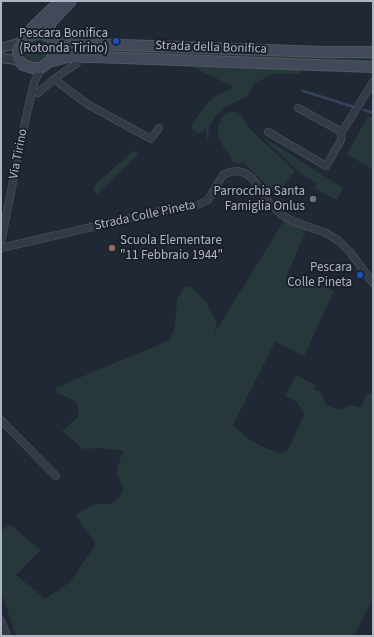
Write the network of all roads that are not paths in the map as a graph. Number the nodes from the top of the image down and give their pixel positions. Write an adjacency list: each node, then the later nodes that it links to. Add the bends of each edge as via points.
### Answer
1 (60, 1): 3 (main road, via 31,29)
2 (71, 1): 4 (main road, via 50,23)
3 (30, 36): 4 (main road, via 40,33); 5 (main road)
4 (50, 37): 7 (main road, Strada della Bonifica, via 66,42 94,44); 11 (main road, via 55,45 54,51)
5 (21, 42): 6 (street); 10 (main road, via 17,53)
6 (1, 48)
7 (373, 52)
8 (80, 57): 11 (main road, Strada della Bonifica, via 63,58); 12 (main road, Strada della Bonifica); 13 (street, via 77,63)
9 (1, 58): 10 (street)
10 (20, 62): 11 (main road, via 28,68)
11 (45, 65): 20 (street, Via Tirino, via 34,84)
12 (373, 67)
13 (54, 79): 15 (street); 17 (street, via 87,104 151,139)
14 (373, 82): 19 (street)
15 (38, 93)
16 (298, 108): 19 (street)
17 (159, 128)
18 (268, 132): 19 (street, via 326,166 341,140)
19 (342, 132)
20 (1, 242)
21 (1, 248): 22 (street, Strada Colle Pineta, via 170,209 193,207 208,200 223,175 237,171 252,178 271,205 282,215 339,241)
22 (373, 283)
23 (1, 420): 24 (street)
24 (56, 476)
25 (1, 621): 26 (street)
26 (7, 636)

